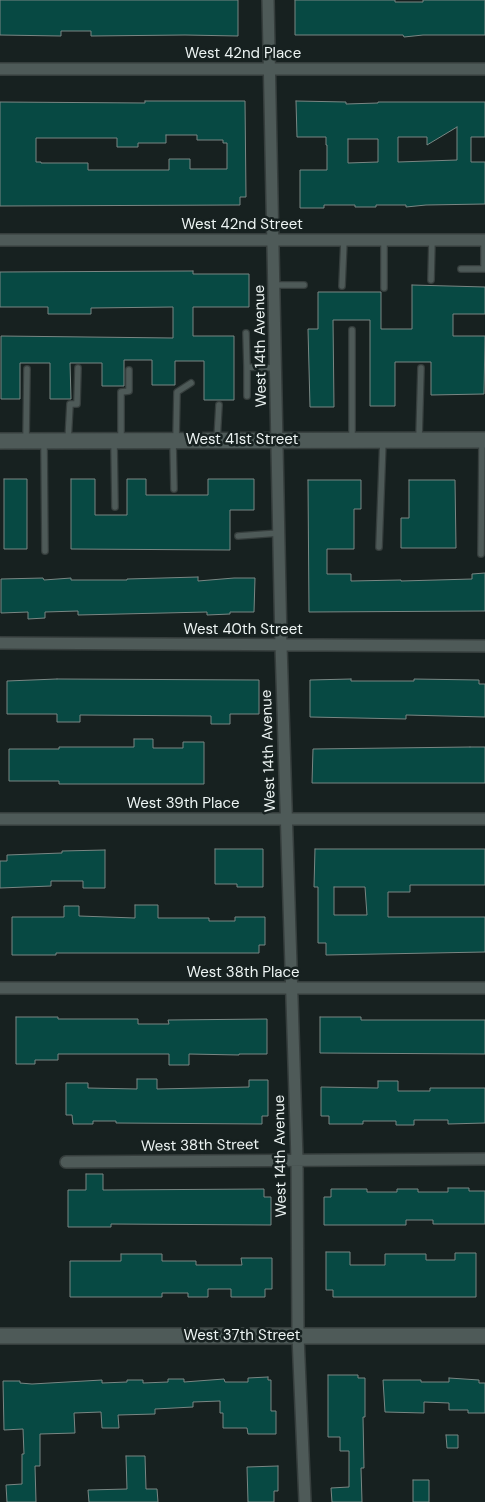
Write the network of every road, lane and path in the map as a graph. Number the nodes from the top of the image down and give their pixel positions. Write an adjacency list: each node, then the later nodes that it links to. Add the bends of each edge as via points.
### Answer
1 (268, 0): 3 (street, West 14th Avenue)
2 (0, 69): 3 (street, West 42nd Place)
3 (269, 69): 4 (street, West 42nd Place); 6 (street, West 14th Avenue)
4 (485, 69)
5 (0, 240): 6 (street, West 42nd Street)
6 (274, 240): 7 (street, West 42nd Street); 14 (street, West 14th Avenue)
7 (344, 240): 8 (street, West 42nd Street); 16 (lane)
8 (384, 240): 9 (street, West 42nd Street); 17 (lane)
9 (432, 240): 10 (street, West 42nd Street); 13 (lane)
10 (484, 240): 12 (lane)
11 (461, 269): 12 (lane)
12 (484, 269)
13 (432, 280)
14 (275, 285): 15 (lane); 22 (street, West 14th Avenue)
15 (304, 285)
16 (342, 286)
17 (384, 288)
18 (352, 330): 37 (lane)
19 (246, 332): 20 (lane)
20 (247, 367): 22 (lane); 27 (lane)
21 (78, 368): 32 (lane, via 77,404 70,404)
22 (276, 368): 36 (street, West 14th Avenue)
23 (421, 368): 39 (lane)
24 (27, 369): 30 (lane)
25 (129, 370): 33 (lane, via 129,391 121,392)
26 (191, 383): 34 (lane, via 176,392)
27 (247, 396)
28 (219, 405): 35 (lane)
29 (0, 440): 30 (street, West 41st Street)
30 (26, 440): 31 (street, West 41st Street)
31 (44, 440): 32 (street, West 41st Street); 46 (lane)
32 (68, 440): 33 (street, West 41st Street)
33 (118, 440): 34 (street, West 41st Street); 42 (lane)
34 (174, 440): 35 (street, West 41st Street); 41 (lane)
35 (217, 440): 36 (street, West 41st Street)
36 (278, 440): 37 (street, West 41st Street); 43 (street, West 14th Avenue)
37 (352, 440): 38 (street, West 41st Street)
38 (383, 440): 39 (street, West 41st Street); 45 (lane)
39 (419, 440): 40 (street, West 41st Street)
40 (484, 440): 47 (lane)
41 (174, 489)
42 (115, 507)
43 (279, 533): 44 (lane); 49 (street, West 14th Avenue)
44 (238, 536)
45 (379, 547)
46 (45, 551)
47 (481, 554)
48 (0, 643): 49 (street, West 40th Street)
49 (281, 645): 50 (street, West 40th Street); 52 (street, West 14th Avenue)
50 (485, 646)
51 (0, 819): 52 (street, West 39th Place)
52 (286, 819): 53 (street, West 39th Place); 55 (street, West 14th Avenue)
53 (485, 819)
54 (0, 988): 55 (street, West 38th Place)
55 (291, 988): 56 (street, West 38th Place); 58 (street, West 14th Avenue)
56 (485, 988)
57 (485, 1159): 58 (street, West 38th Street)
58 (297, 1160): 59 (street, West 38th Street); 61 (street, West 14th Avenue)
59 (66, 1162)
60 (0, 1336): 61 (street, West 37th Street)
61 (298, 1336): 62 (street, West 37th Street); 63 (street, West 14th Avenue)
62 (485, 1336)
63 (305, 1502)

